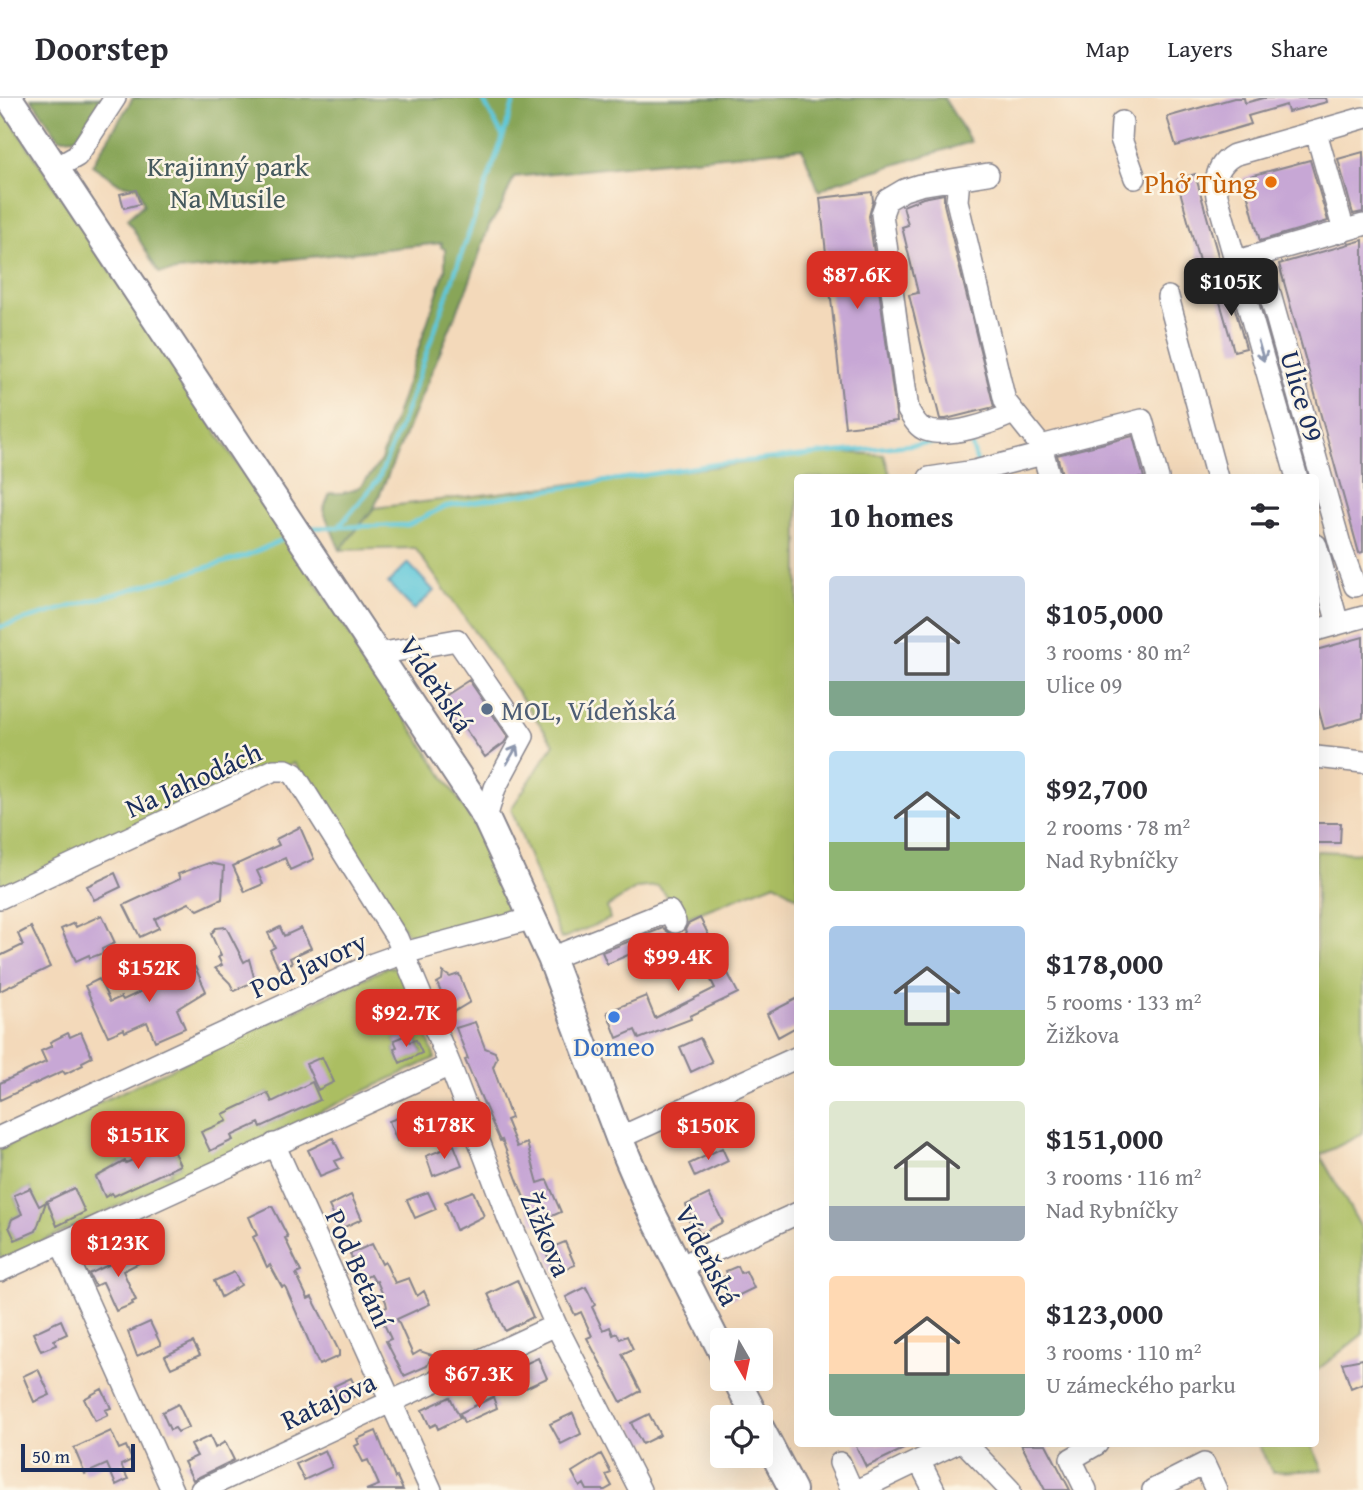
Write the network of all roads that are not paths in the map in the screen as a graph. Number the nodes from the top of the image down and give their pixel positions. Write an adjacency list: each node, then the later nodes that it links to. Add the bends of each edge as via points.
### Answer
1 (9, 98): 6 (main road, Vídeňská)
2 (116, 98): 6 (street, via 77,156)
3 (1363, 118): 5 (street)
4 (1122, 122): 8 (street, via 1121,139)
5 (1315, 132): 10 (street); 12 (street, Ulice 09, via 1223,162 1216,180 1217,196)
6 (56, 168): 27 (main road, Vídeňská)
7 (988, 174): 9 (street)
8 (1135, 178)
9 (959, 179): 14 (street, via 957,201 1005,401); 14 (street, via 904,190 887,200 882,214 908,410 925,430 945,431 971,428)
10 (1353, 228): 11 (street)
11 (1259, 255): 12 (street); 22 (street, Ulice 09, via 1341,548)
12 (1236, 261): 20 (street, Ulice 09, one-way to 20)
13 (1168, 297): 19 (street)
14 (1013, 413): 15 (street)
15 (1042, 450): 16 (street); 17 (street); 18 (street, via 1142,420)
16 (954, 474)
17 (1048, 474)
18 (1157, 474)
19 (1216, 474)
20 (1296, 474)
21 (1319, 556): 23 (street)
22 (1359, 583): 23 (street)
23 (1332, 601): 25 (street)
24 (1363, 617): 25 (street)
25 (1338, 624): 26 (street)
26 (1319, 629)
27 (378, 653): 30 (main road, Vídeňská); 30 (street, one-way to 27, via 495,788 523,736 457,640)
28 (1319, 757): 29 (street)
29 (1363, 762)
30 (486, 818): 32 (main road, Vídeňská)
31 (0, 898): 34 (street, Na Jahodách, via 274,770 286,770 294,774 391,925)
32 (534, 918): 34 (street, Pod javory); 35 (main road, Vídeňská)
33 (675, 922): 35 (street, via 670,911)
34 (404, 953): 36 (street, Žižkova); 38 (street, Pod javory)
35 (551, 958): 39 (main road, Vídeňská)
36 (450, 1065): 40 (street); 45 (street, Žižkova, via 509,1220)
37 (794, 1065): 39 (street)
38 (0, 1138)
39 (619, 1139): 43 (main road, Vídeňská)
40 (274, 1144): 42 (street); 47 (street, Pod Betání)
41 (794, 1215): 43 (street)
42 (61, 1243): 44 (street); 54 (street)
43 (679, 1268): 46 (main road, Vídeňská)
44 (0, 1271)
45 (556, 1325): 47 (street, Ratajova); 57 (street, Žižkova)
46 (710, 1329)
47 (390, 1402): 55 (street, Ratajova); 56 (street, Pod Betání)
48 (948, 1447): 52 (street)
49 (969, 1447): 62 (street)
50 (1091, 1447): 63 (street, via 1071,1458)
51 (773, 1452): 58 (main road)
52 (919, 1461): 60 (street); 61 (street)
53 (840, 1463): 59 (street)
54 (172, 1490)
55 (201, 1490)
56 (431, 1490)
57 (640, 1490)
58 (793, 1490)
59 (852, 1490)
60 (858, 1490)
61 (934, 1490)
62 (1010, 1490)
63 (1086, 1490)
64 (1153, 1490): 65 (street, via 1204,1464)
65 (1216, 1490)

